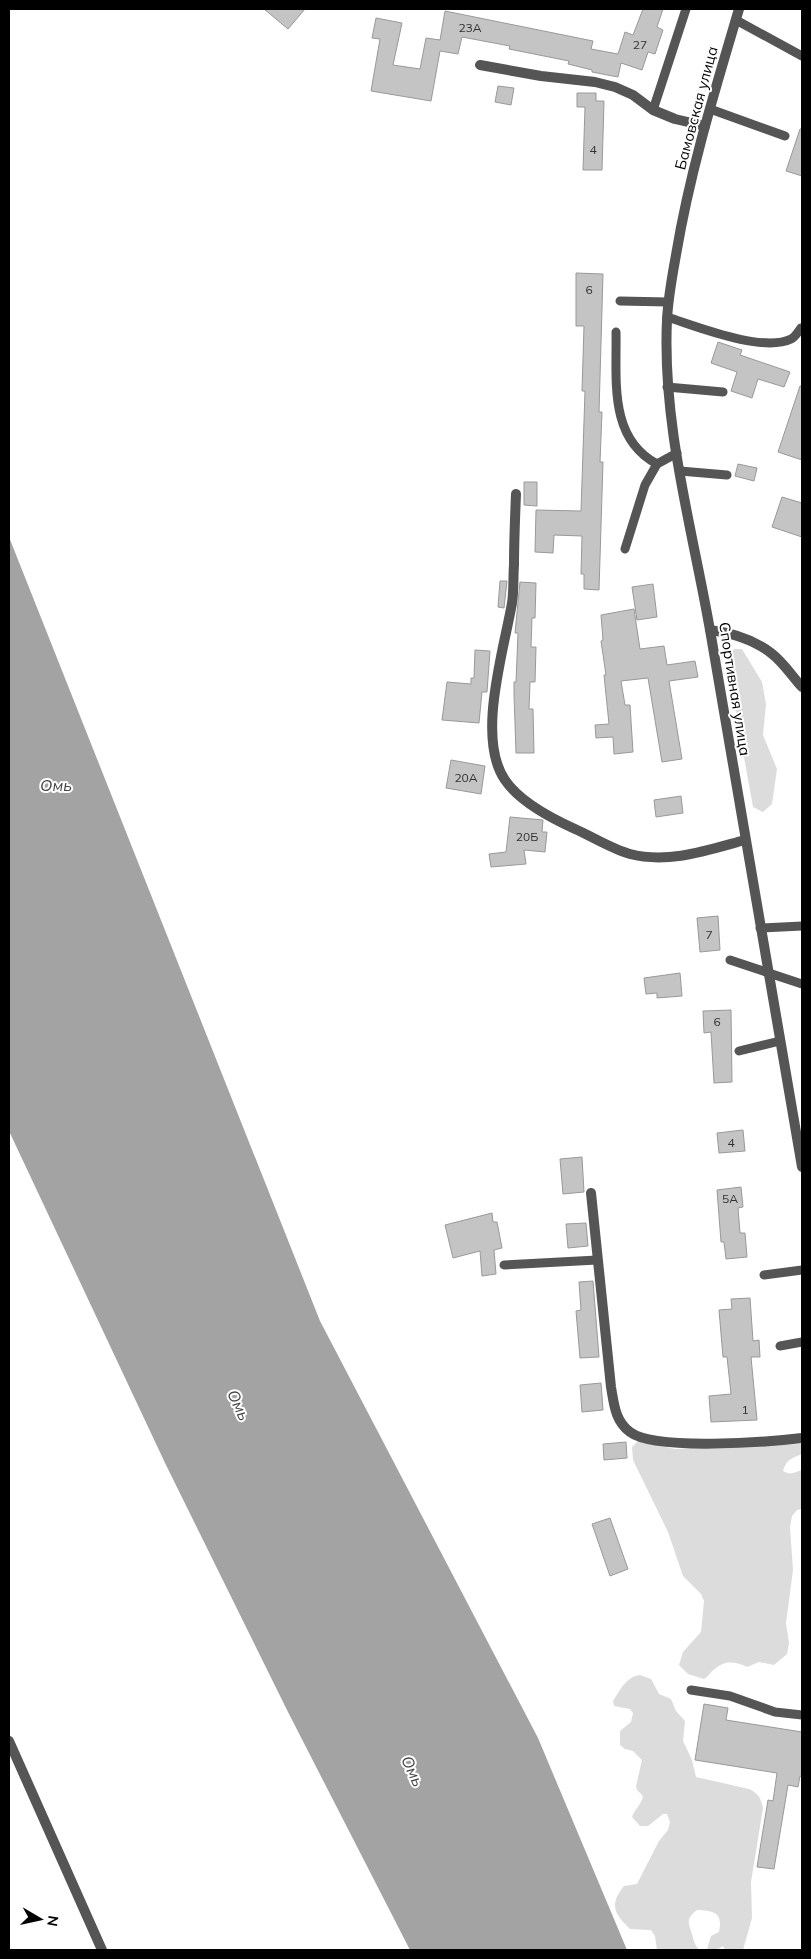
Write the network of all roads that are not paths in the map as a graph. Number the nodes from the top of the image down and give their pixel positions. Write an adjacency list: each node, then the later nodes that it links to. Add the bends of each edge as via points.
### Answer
1 (686, 9): 7 (lane)
2 (739, 9): 3 (street, Бамовская улица)
3 (736, 20): 4 (lane); 6 (street, Бамовская улица)
4 (802, 56)
5 (480, 64): 7 (street, via 615,87)
6 (710, 109): 8 (street, Бамовская улица); 9 (lane)
7 (653, 110): 8 (street)
8 (705, 126): 10 (street, Бамовская улица)
9 (785, 136)
10 (682, 215): 12 (street, Спортивная улица)
11 (620, 300): 12 (lane)
12 (668, 302): 13 (street, Спортивная улица)
13 (667, 317): 14 (lane, via 750,342 790,340); 16 (street, Спортивная улица)
14 (801, 328)
15 (616, 332): 19 (lane, via 621,421 632,443 644,457)
16 (667, 387): 17 (lane); 18 (street, Спортивная улица)
17 (723, 392)
18 (676, 453): 19 (lane); 20 (street, Спортивная улица)
19 (657, 464): 23 (lane, via 645,484)
20 (680, 471): 21 (lane); 24 (street, Спортивная улица)
21 (727, 475)
22 (516, 494): 26 (street, via 512,602 492,732 493,751 505,782 532,806 628,853 663,858 689,855)
23 (625, 549)
24 (710, 630): 25 (street, via 748,639 771,653); 26 (street, Спортивная улица)
25 (802, 687)
26 (745, 840): 28 (street, Спортивная улица)
27 (802, 926): 28 (lane)
28 (760, 928): 30 (street, Спортивная улица)
29 (730, 960): 30 (lane)
30 (768, 973): 31 (lane); 32 (street, Спортивная улица)
31 (802, 984)
32 (780, 1041): 33 (lane); 34 (street, Спортивная улица)
33 (739, 1051)
34 (802, 1167)
35 (591, 1193): 36 (street)
36 (597, 1260): 37 (lane); 42 (street, via 616,1413 631,1433 676,1444)
37 (504, 1265)
38 (802, 1270): 39 (lane)
39 (764, 1275)
40 (802, 1342): 41 (lane)
41 (780, 1346)
42 (802, 1438)
43 (691, 1690): 44 (lane, via 730,1696 775,1712)
44 (802, 1715)
45 (9, 1741): 46 (street)
46 (102, 1950)

